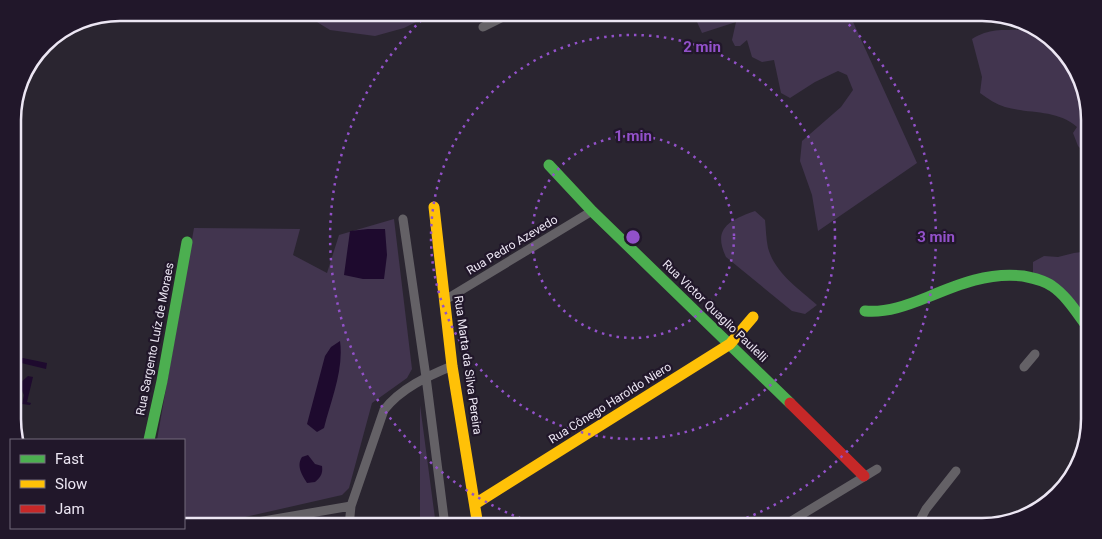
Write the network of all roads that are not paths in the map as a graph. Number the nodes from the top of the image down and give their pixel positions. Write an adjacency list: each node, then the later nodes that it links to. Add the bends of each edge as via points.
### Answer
1 (495, 21): 2 (street)
2 (483, 27)
3 (549, 165): 5 (street, Rua Victor Quaglio Paulelli)
4 (434, 208): 8 (street, Rua Marta da Silva Pereira)
5 (592, 211): 8 (street, Rua Pedro Azevedo); 12 (street, Rua Victor Quaglio Paulelli)
6 (403, 219): 16 (street)
7 (186, 242): 17 (street, Rua Sargento Luíz de Moraes)
8 (445, 300): 14 (street, Rua Marta da Silva Pereira)
9 (866, 311): 11 (street, via 899,307 966,281 1015,274 1052,286)
10 (753, 316): 12 (street, Rua Cônego Haroldo Niero)
11 (1081, 320)
12 (730, 344): 20 (street, Rua Victor Quaglio Paulelli); 21 (street, Rua Cônego Haroldo Niero)
13 (1035, 354): 15 (street)
14 (452, 366): 16 (street); 21 (street, Rua Marta da Silva Pereira)
15 (1024, 367)
16 (426, 377): 22 (street, via 391,401 384,410); 25 (street)
17 (149, 439)
18 (877, 469): 20 (street)
19 (956, 471): 28 (street)
20 (864, 476): 27 (street)
21 (475, 504): 26 (street, Rua Marta da Silva Pereira)
22 (351, 506): 23 (street); 24 (street)
23 (281, 518)
24 (350, 518)
25 (444, 518)
26 (477, 518)
27 (796, 518)
28 (921, 518)

